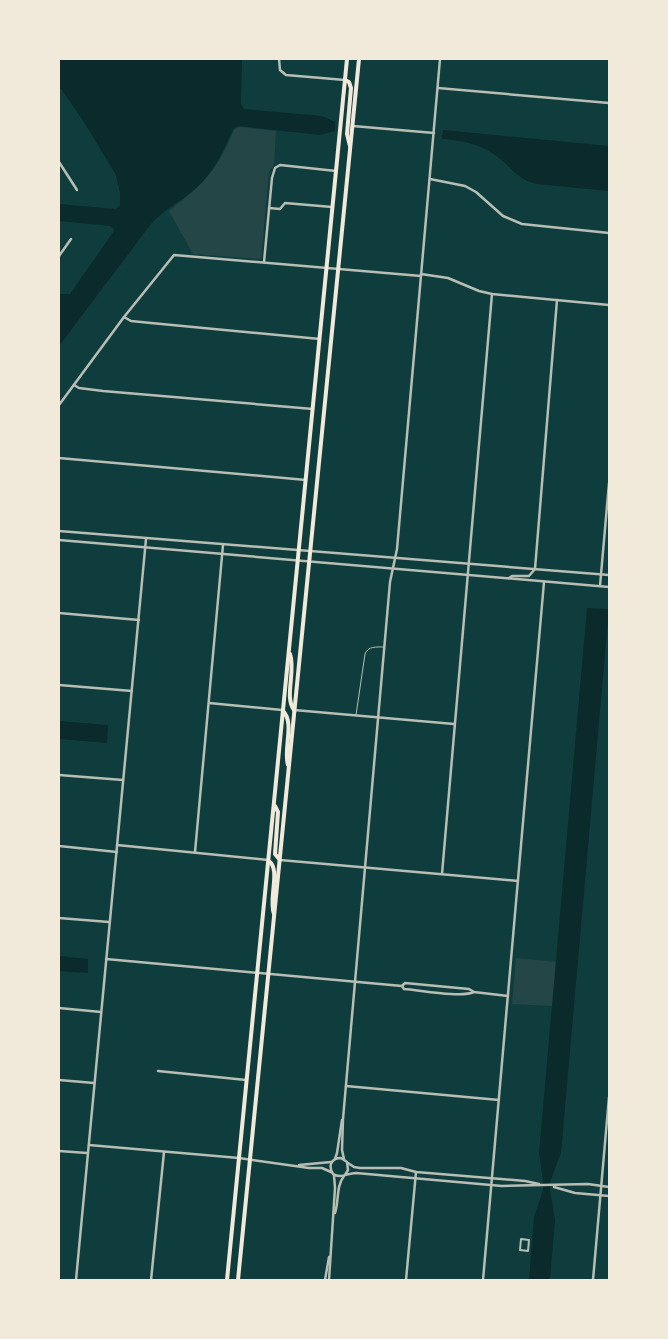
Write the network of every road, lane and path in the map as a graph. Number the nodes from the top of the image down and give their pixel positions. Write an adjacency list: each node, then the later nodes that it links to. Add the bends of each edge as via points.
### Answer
1 (279, 59): 5 (street, via 280,70 289,76)
2 (347, 59): 5 (main road)
3 (359, 59): 8 (main road)
4 (440, 59): 6 (street)
5 (345, 80): 10 (main road, via 351,88 347,134); 12 (main road)
6 (438, 88): 7 (street); 9 (street)
7 (609, 103)
8 (353, 126): 9 (street); 10 (main road)
9 (434, 134): 13 (street)
10 (351, 148): 22 (main road)
11 (59, 162): 14 (street)
12 (336, 171): 15 (main road); 16 (street, via 275,168)
13 (430, 179): 17 (street, via 471,189 503,216 522,224); 23 (street)
14 (77, 190)
15 (332, 206): 16 (street, via 285,203 280,209); 21 (main road)
16 (269, 208): 20 (street)
17 (609, 233)
18 (71, 239): 19 (street)
19 (59, 256)
20 (264, 262): 21 (street); 27 (street, via 174,255)
21 (326, 268): 22 (street); 28 (main road)
22 (338, 269): 23 (street); 41 (main road)
23 (421, 275): 24 (street, via 448,278); 43 (street)
24 (492, 294): 25 (street); 46 (street)
25 (557, 300): 26 (street); 48 (street)
26 (609, 305)
27 (124, 318): 28 (street, via 151,324); 29 (street)
28 (320, 338): 31 (main road)
29 (74, 385): 30 (street); 31 (street, via 103,391)
30 (59, 405)
31 (313, 409): 33 (main road)
32 (59, 458): 33 (street)
33 (306, 480): 40 (main road)
34 (609, 483): 49 (street)
35 (59, 531): 36 (street)
36 (146, 539): 38 (street); 39 (street)
37 (59, 540): 39 (street)
38 (223, 545): 40 (street); 42 (street)
39 (145, 548): 42 (street); 57 (street)
40 (299, 550): 41 (street); 44 (main road)
41 (310, 551): 43 (street); 45 (main road)
42 (222, 555): 44 (street); 62 (street)
43 (395, 558): 46 (street); 47 (street)
44 (298, 561): 45 (street); 59 (main road)
45 (309, 562): 47 (street); 63 (main road)
46 (468, 563): 48 (street); 50 (street)
47 (393, 569): 50 (street); 58 (street)
48 (535, 569): 49 (street); 52 (street, via 529,576)
49 (601, 574): 51 (street); 54 (street)
50 (468, 575): 52 (street); 67 (street)
51 (609, 575)
52 (507, 579): 53 (street)
53 (544, 582): 54 (street); 80 (street)
54 (600, 586): 55 (street)
55 (609, 587)
56 (59, 613): 57 (street)
57 (139, 620): 61 (street)
58 (384, 648): 65 (lane, via 366,650); 66 (street)
59 (289, 652): 63 (main road, via 293,662 290,704); 64 (main road)
60 (59, 685): 61 (street)
61 (132, 691): 70 (street)
62 (209, 703): 64 (street); 75 (street)
63 (294, 710): 65 (street); 68 (main road)
64 (283, 711): 68 (main road, via 289,722 286,755); 71 (main road)
65 (356, 715): 66 (street)
66 (378, 717): 67 (street); 78 (street)
67 (454, 724): 79 (street)
68 (289, 768): 77 (main road)
69 (59, 775): 70 (street)
70 (123, 780): 73 (street)
71 (274, 804): 76 (main road); 77 (main road, via 278,812 275,854)
72 (59, 846): 74 (street)
73 (117, 846): 74 (street); 75 (street)
74 (117, 852): 83 (street)
75 (195, 852): 76 (street)
76 (269, 860): 81 (main road, via 274,871 272,904); 85 (main road)
77 (280, 860): 78 (street); 81 (main road)
78 (365, 867): 79 (street); 87 (street)
79 (442, 874): 80 (street)
80 (518, 881): 90 (street)
81 (275, 916): 86 (main road)
82 (59, 918): 83 (street)
83 (109, 922): 84 (street)
84 (106, 959): 85 (street); 92 (street)
85 (258, 973): 86 (street); 95 (main road)
86 (269, 974): 87 (street); 108 (main road)
87 (355, 982): 88 (street); 97 (street)
88 (402, 986): 89 (street, via 404,989); 89 (street, via 405,983)
89 (474, 992): 90 (street)
90 (508, 996): 99 (street)
91 (59, 1008): 92 (street)
92 (101, 1012): 96 (street)
93 (158, 1071): 95 (street)
94 (59, 1080): 96 (street)
95 (246, 1080): 106 (main road)
96 (94, 1083): 102 (street)
97 (346, 1086): 99 (street); 101 (street)
98 (609, 1097): 100 (street)
99 (498, 1100): 115 (street)
100 (609, 1114): 120 (street)
101 (343, 1119): 107 (street); 109 (street)
102 (88, 1145): 104 (street); 105 (street)
103 (59, 1151): 105 (street)
104 (164, 1152): 106 (street); 128 (street)
105 (88, 1153): 127 (street)
106 (239, 1158): 108 (street); 129 (main road)
107 (344, 1159): 109 (street); 110 (street)
108 (250, 1160): 111 (street); 130 (main road)
109 (334, 1160): 111 (street); 113 (street, via 330,1167)
110 (347, 1162): 112 (street, via 360,1168 401,1168); 114 (street)
111 (298, 1165): 113 (street, via 322,1168)
112 (416, 1172): 115 (street); 116 (street)
113 (333, 1174): 114 (street); 124 (street, via 336,1184)
114 (345, 1175): 116 (street, via 360,1173); 124 (street, via 339,1184)
115 (492, 1177): 117 (street); 118 (street)
116 (415, 1179): 118 (street); 133 (street)
117 (541, 1185): 118 (street); 119 (street)
118 (491, 1186): 134 (street)
119 (552, 1186): 120 (street); 122 (street, via 575,1193)
120 (602, 1186): 121 (street); 122 (street)
121 (609, 1187)
122 (601, 1195): 123 (street); 135 (street)
123 (609, 1196)
124 (334, 1215): 126 (street)
125 (528, 1240): 125 (street, via 528,1250 520,1250 521,1239)
126 (330, 1255): 131 (street); 132 (street)
127 (76, 1280)
128 (151, 1280)
129 (227, 1280)
130 (238, 1280)
131 (325, 1280)
132 (329, 1280)
133 (406, 1280)
134 (483, 1280)
135 (593, 1280)

